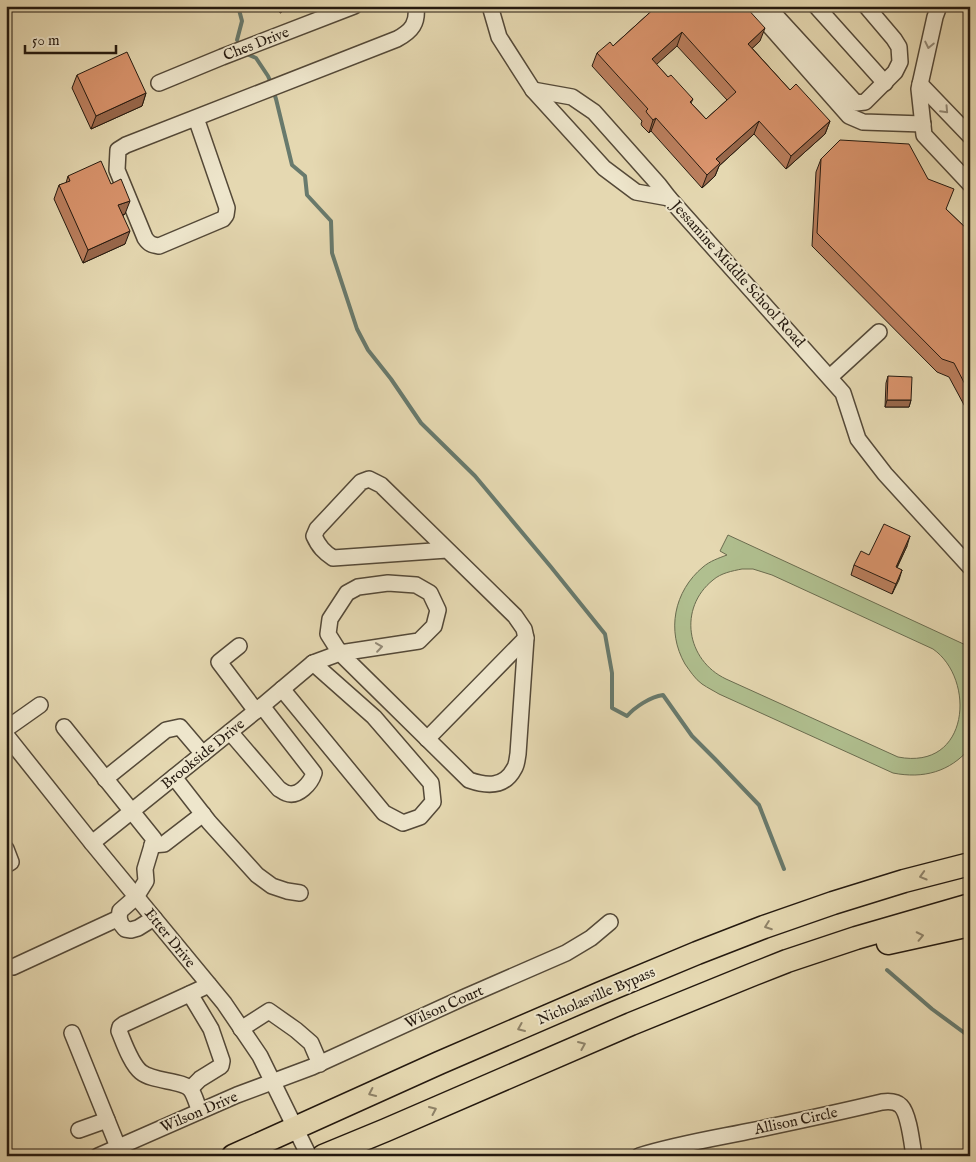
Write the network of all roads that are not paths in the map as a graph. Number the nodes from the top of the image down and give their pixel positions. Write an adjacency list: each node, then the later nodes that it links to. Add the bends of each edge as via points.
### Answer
1 (354, 6): 10 (street, Ches Drive)
2 (416, 6): 13 (street, via 417,16 404,36)
3 (490, 6): 12 (street, Jessamine Middle School Road, via 499,37)
4 (752, 6): 14 (street, via 849,116 863,122)
5 (767, 6): 9 (street, via 856,103 865,102)
6 (816, 6): 9 (street)
7 (866, 6): 9 (street, via 899,47 900,62)
8 (939, 6): 11 (street, one-way to 11)
9 (890, 77)
10 (159, 83)
11 (920, 84): 14 (street); 15 (street, one-way to 15)
12 (534, 90): 17 (street, Jessamine Middle School Road, via 604,168 636,192); 17 (street, via 572,97 594,112)
13 (196, 118): 13 (street, via 118,150 117,170 144,238 152,245 159,246 226,215 227,208)
14 (923, 124): 16 (street, via 924,135)
15 (970, 136)
16 (970, 184)
17 (669, 198): 19 (street, Jessamine Middle School Road)
18 (879, 332): 19 (street)
19 (830, 377): 21 (street, Jessamine Middle School Road, via 844,393 858,439 885,474)
20 (447, 550): 20 (street, via 382,485 369,479 361,482 314,536 318,546 333,558); 22 (street, via 515,616)
21 (970, 567)
22 (526, 638): 33 (street); 33 (street, via 518,754 515,769 506,780 482,785 469,780)
23 (239, 646): 28 (street, via 219,662)
24 (340, 653): 24 (street, Brookside Drive, one-way to 24, via 419,641 434,626 438,610 430,592 416,585 388,583 358,587 347,593 330,619 328,634); 25 (street, Brookside Drive); 33 (street)
25 (313, 663): 26 (street, Brookside Drive); 26 (street, via 374,717 431,783 433,802 420,817 403,823 384,813)
26 (282, 689): 28 (street, Brookside Drive)
27 (40, 705): 30 (street)
28 (259, 709): 31 (street, Brookside Drive); 31 (street, via 314,773 304,788 294,794 278,788)
29 (64, 727): 36 (street)
30 (6, 729)
31 (230, 732): 34 (street, Brookside Drive)
32 (6, 735): 39 (street, Etter Drive)
33 (427, 739)
34 (203, 754): 35 (street, Brookside Drive); 36 (street, via 180,726 166,730)
35 (174, 777): 37 (street, Brookside Drive); 38 (street)
36 (105, 779): 37 (street)
37 (131, 812): 39 (street, Brookside Drive); 40 (street, via 154,839)
38 (203, 814): 40 (street, via 164,844); 44 (street, via 257,875 272,886)
39 (92, 843): 45 (street, Etter Drive)
40 (152, 844): 45 (street, via 145,869 146,881)
41 (6, 849): 43 (street, via 11,862)
42 (970, 864): 62 (highway, Nicholasville Bypass, one-way to 62, via 860,895 764,927 601,993)
43 (6, 865)
44 (300, 893)
45 (136, 897): 47 (street, via 120,911); 48 (street, Etter Drive)
46 (970, 905): 54 (highway, via 821,949)
47 (119, 918): 48 (street, via 125,929 131,930); 51 (street)
48 (154, 918): 52 (street, Etter Drive)
49 (610, 922): 57 (street, Wilson Court, via 566,953)
50 (970, 925): 54 (highway, one-way to 50, via 903,939)
51 (13, 967)
52 (209, 985): 53 (street); 55 (street, Etter Drive)
53 (190, 994): 59 (street, via 211,1029 222,1061 221,1066); 59 (street, via 124,1024 119,1031 140,1072)
54 (704, 994): 68 (highway, one-way to 54)
55 (241, 1028): 57 (street, via 269,1011 311,1043); 58 (street, Etter Drive, via 260,1056)
56 (72, 1033): 61 (street)
57 (320, 1064): 58 (street, Wilson Court)
58 (272, 1082): 60 (street, Wilson Drive); 62 (street, Etter Drive)
59 (190, 1089): 60 (street)
60 (200, 1112): 64 (street, Wilson Drive)
61 (107, 1120): 63 (street); 64 (street)
62 (296, 1128): 66 (highway, Nicholasville Bypass); 67 (street, Etter Drive)
63 (79, 1130)
64 (118, 1147): 65 (street, Wilson Drive)
65 (98, 1156)
66 (233, 1156)
67 (309, 1156)
68 (323, 1156)
69 (640, 1156): 70 (street, Allison Circle, via 882,1102 896,1103 904,1111)
70 (914, 1156)

